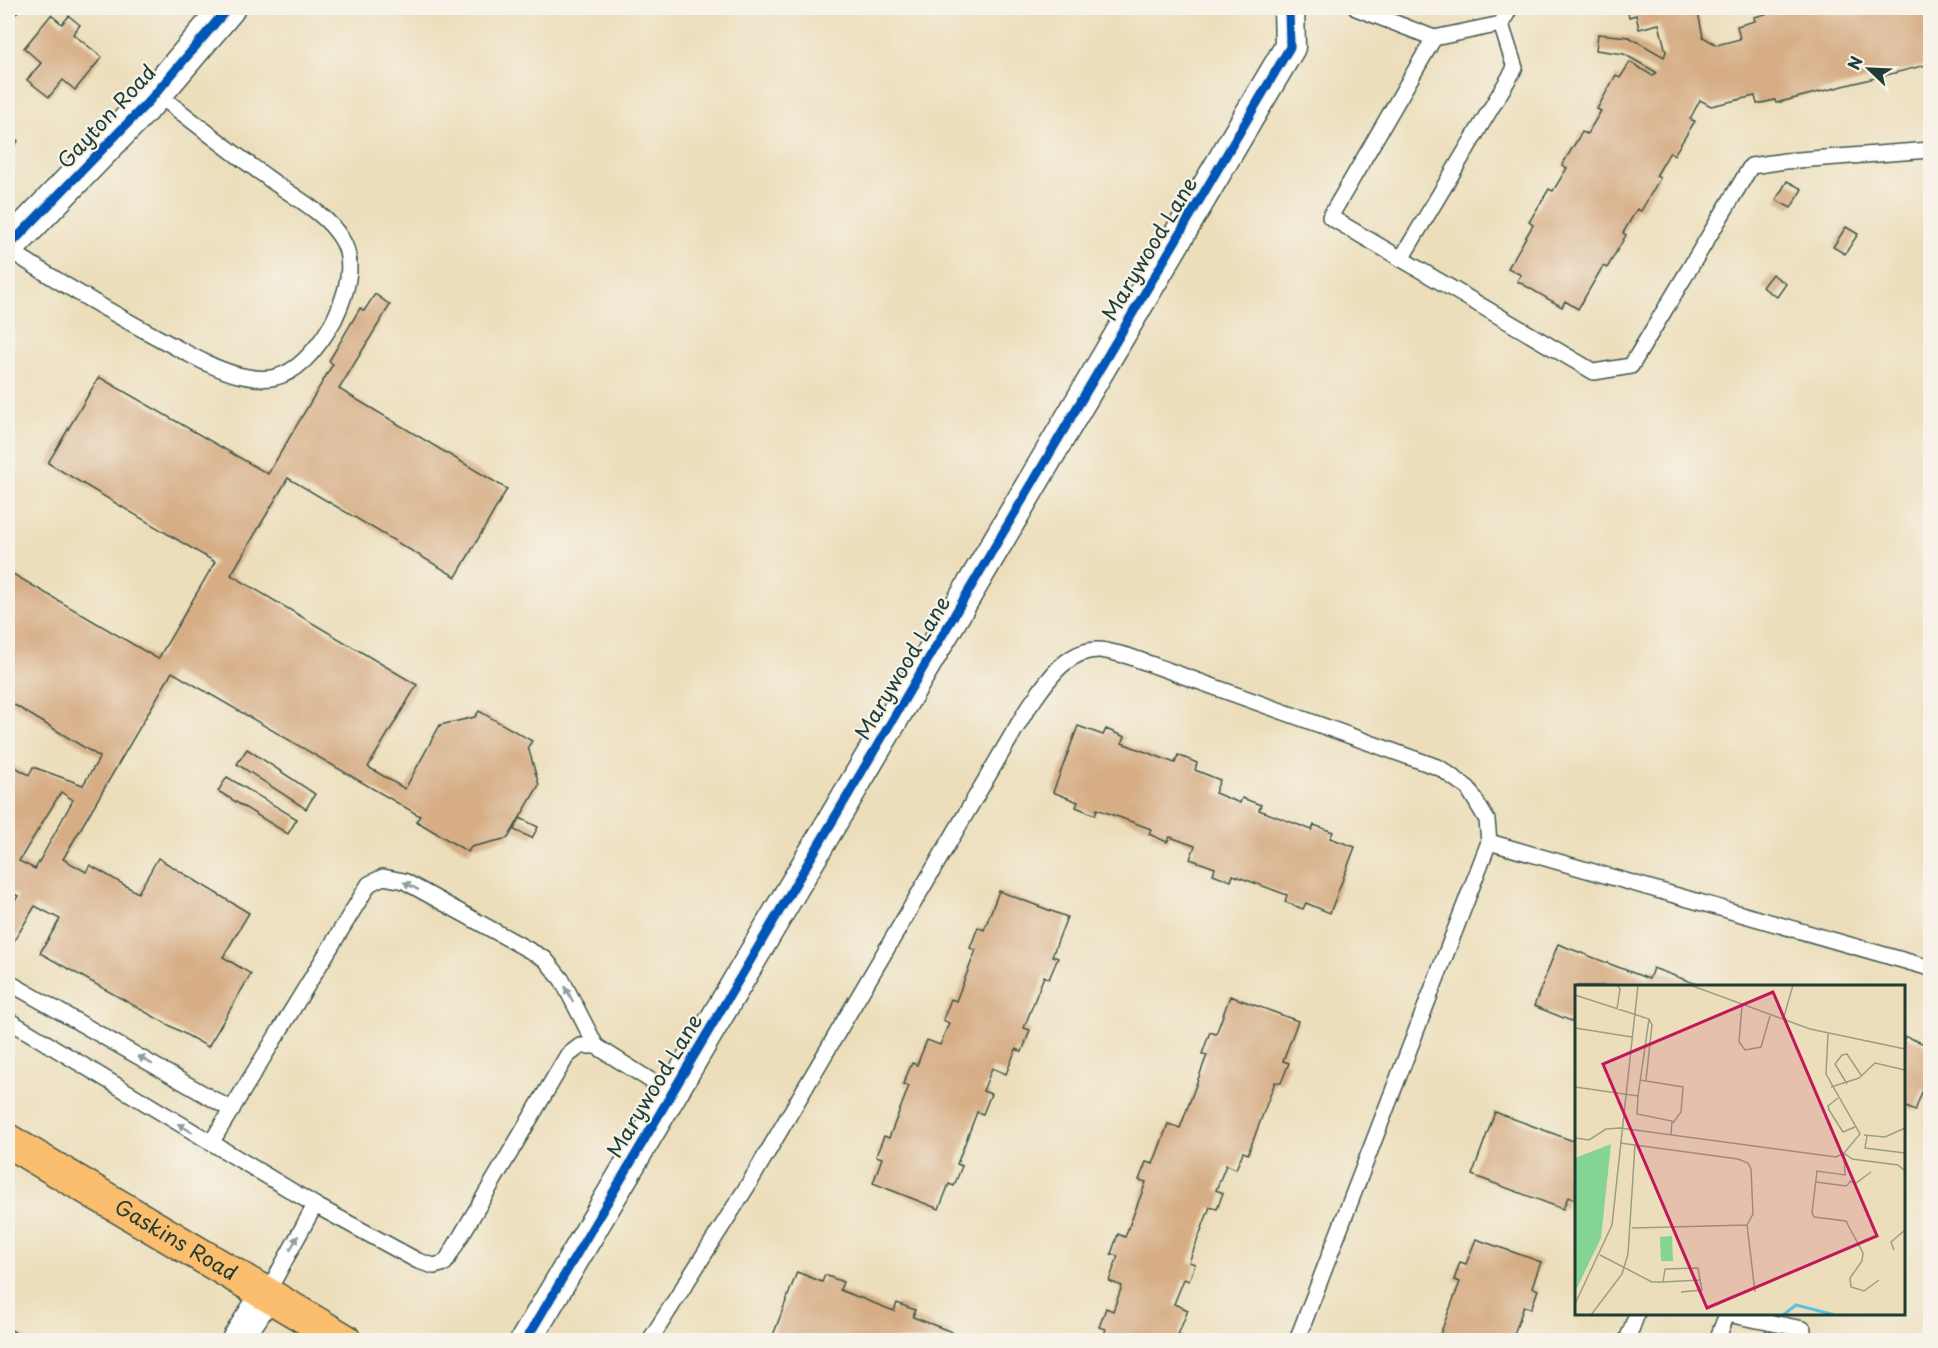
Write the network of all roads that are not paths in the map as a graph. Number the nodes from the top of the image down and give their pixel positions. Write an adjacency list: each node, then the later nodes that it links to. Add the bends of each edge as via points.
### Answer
1 (1289, 8): 16 (street, Marywood Lane, via 1290,47)
2 (1356, 8): 6 (lane)
3 (1510, 8): 5 (lane)
4 (220, 10): 7 (street, Gayton Road)
5 (1501, 24): 6 (lane); 10 (lane, via 1515,68)
6 (1434, 38): 10 (lane, via 1330,217)
7 (156, 93): 9 (street, Gayton Road); 9 (lane, via 306,205 341,238 348,252 346,287 329,328 310,353 282,375 258,379 236,374 136,326)
8 (1930, 150): 10 (lane, via 1751,166 1631,366 1594,372)
9 (8, 248)
10 (1401, 259)
11 (1489, 842): 12 (lane); 28 (lane, via 1487,820 1468,788 1440,768 1128,656 1100,650 1079,654 1065,662 1026,711 750,1182); 29 (lane)
12 (1930, 968)
13 (8, 982): 17 (lane, one-way to 13)
14 (8, 1020): 19 (lane, one-way to 14)
15 (596, 1046): 16 (lane); 17 (lane, one-way to 17, via 562,980 545,959 404,881 383,878 369,884); 20 (lane, via 580,1046 567,1056 445,1263 434,1266 418,1261)
16 (672, 1094): 27 (street, Marywood Lane)
17 (232, 1110): 19 (lane)
18 (8, 1141): 21 (main road, Gaskins Road)
19 (212, 1143): 20 (lane)
20 (315, 1204): 21 (lane, one-way to 20)
21 (266, 1294): 25 (street); 26 (main road, Gaskins Road)
22 (1637, 1315): 30 (lane)
23 (1727, 1315): 31 (lane)
24 (1732, 1315): 32 (lane, via 1803,1329)
25 (237, 1341)
26 (344, 1341)
27 (526, 1341)
28 (650, 1341)
29 (1297, 1341)
30 (1627, 1341)
31 (1717, 1341)
32 (1799, 1341)

